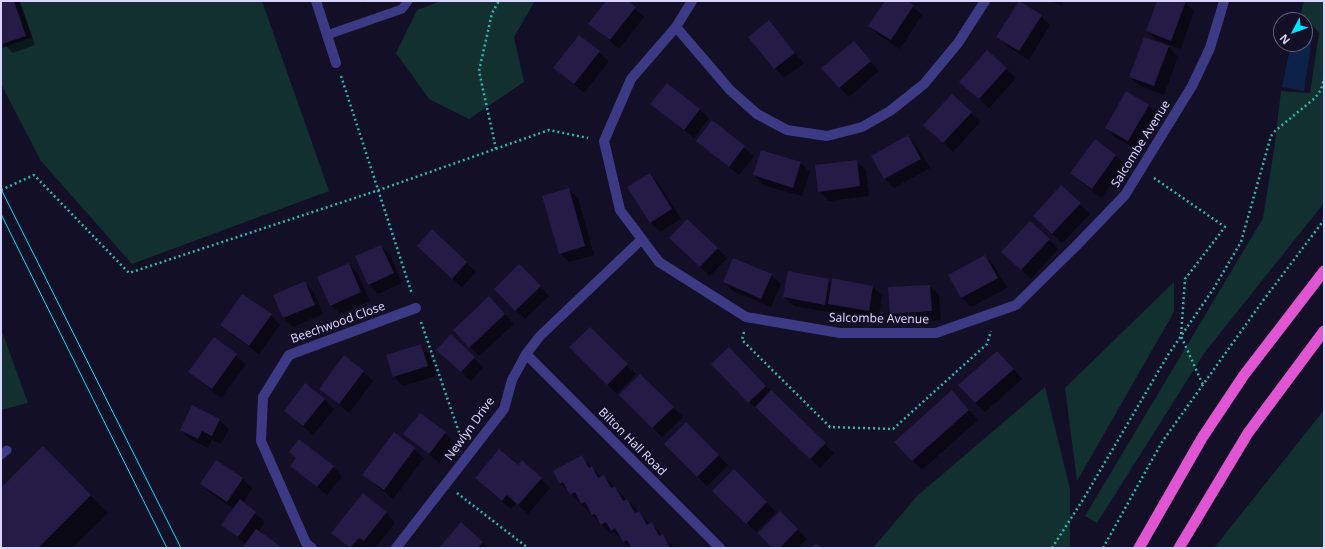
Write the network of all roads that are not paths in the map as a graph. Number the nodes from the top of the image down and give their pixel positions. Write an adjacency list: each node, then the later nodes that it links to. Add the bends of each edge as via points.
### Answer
1 (316, 1): 7 (street)
2 (408, 1): 7 (lane, via 402,9)
3 (692, 1): 6 (street)
4 (985, 1): 6 (street, via 958,43 924,84 890,112 862,127 827,136 787,130 757,114 730,90)
5 (1224, 1): 9 (street, Salcombe Avenue, via 1210,48 1192,86 1125,195 1016,305 936,332 840,333 746,317 659,262)
6 (676, 27): 9 (street, Salcombe Avenue, via 631,80 604,141 620,210)
7 (327, 34): 8 (street)
8 (336, 63)
9 (642, 239): 13 (street, Newlyn Drive, via 540,336)
10 (1324, 271): 17 (highway, via 1244,375 1202,438)
11 (416, 308): 14 (street, Beechwood Close, via 289,355 263,397 260,441 306,543)
12 (1324, 330): 18 (highway, via 1248,433)
13 (526, 354): 15 (street, Newlyn Drive, via 512,380 504,409); 16 (street, Bilton Hall Road)
14 (312, 548)
15 (396, 548)
16 (720, 548)
17 (1139, 548)
18 (1179, 548)

